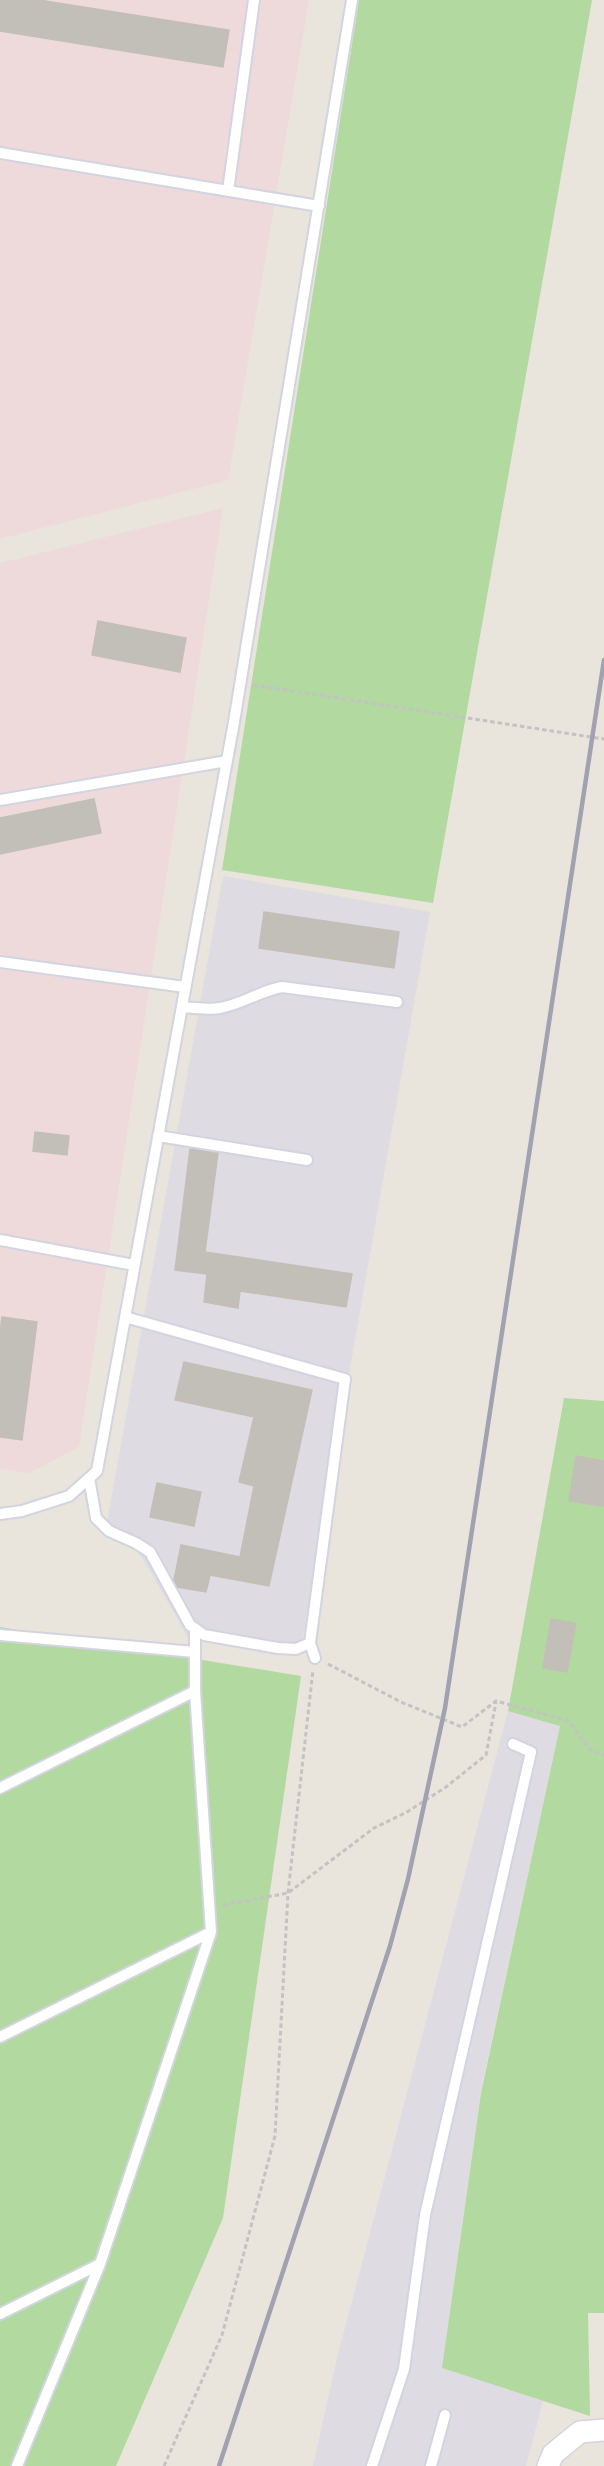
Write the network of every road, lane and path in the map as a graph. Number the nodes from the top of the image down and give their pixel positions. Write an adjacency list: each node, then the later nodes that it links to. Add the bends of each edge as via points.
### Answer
1 (254, 0): 4 (lane)
2 (352, 0): 5 (lane)
3 (0, 153): 4 (lane)
4 (228, 191): 5 (lane)
5 (318, 206): 6 (lane)
6 (240, 683): 7 (path); 8 (lane)
7 (604, 739)
8 (227, 761): 9 (lane); 11 (lane)
9 (0, 800)
10 (0, 962): 11 (lane)
11 (185, 987): 13 (lane)
12 (397, 1002): 13 (lane, via 282,987 219,1009)
13 (182, 1007): 14 (lane)
14 (158, 1136): 15 (lane); 17 (lane)
15 (307, 1160)
16 (0, 1240): 17 (lane)
17 (134, 1265): 18 (lane)
18 (125, 1317): 19 (lane, via 97,1471); 23 (lane, via 345,1379)
19 (89, 1478): 20 (lane, via 69,1496); 21 (lane, via 96,1518 109,1531 150,1552 178,1607)
20 (0, 1514)
21 (195, 1629): 23 (lane, via 204,1635 278,1648 296,1649); 24 (lane)
22 (0, 1635): 24 (lane)
23 (310, 1643): 25 (lane)
24 (195, 1652): 26 (lane)
25 (315, 1658): 27 (path, via 400,1702 462,1727); 31 (path)
26 (195, 1691): 30 (lane); 32 (lane)
27 (496, 1701): 29 (path, via 569,1722 589,1749); 31 (path, via 486,1755 446,1787 374,1828)
28 (513, 1744): 41 (lane, via 531,1752 425,2214 404,2369)
29 (604, 1755)
30 (0, 1788)
31 (288, 1893): 32 (path); 40 (path, via 276,2136 222,2335)
32 (209, 1908): 33 (lane)
33 (211, 1932): 34 (lane); 35 (lane)
34 (0, 2037)
35 (100, 2264): 36 (lane); 39 (lane)
36 (0, 2314)
37 (445, 2415): 42 (lane)
38 (604, 2430): 43 (street, via 580,2432 553,2454)
39 (17, 2466)
40 (164, 2466)
41 (372, 2466)
42 (431, 2466)
43 (548, 2466)

